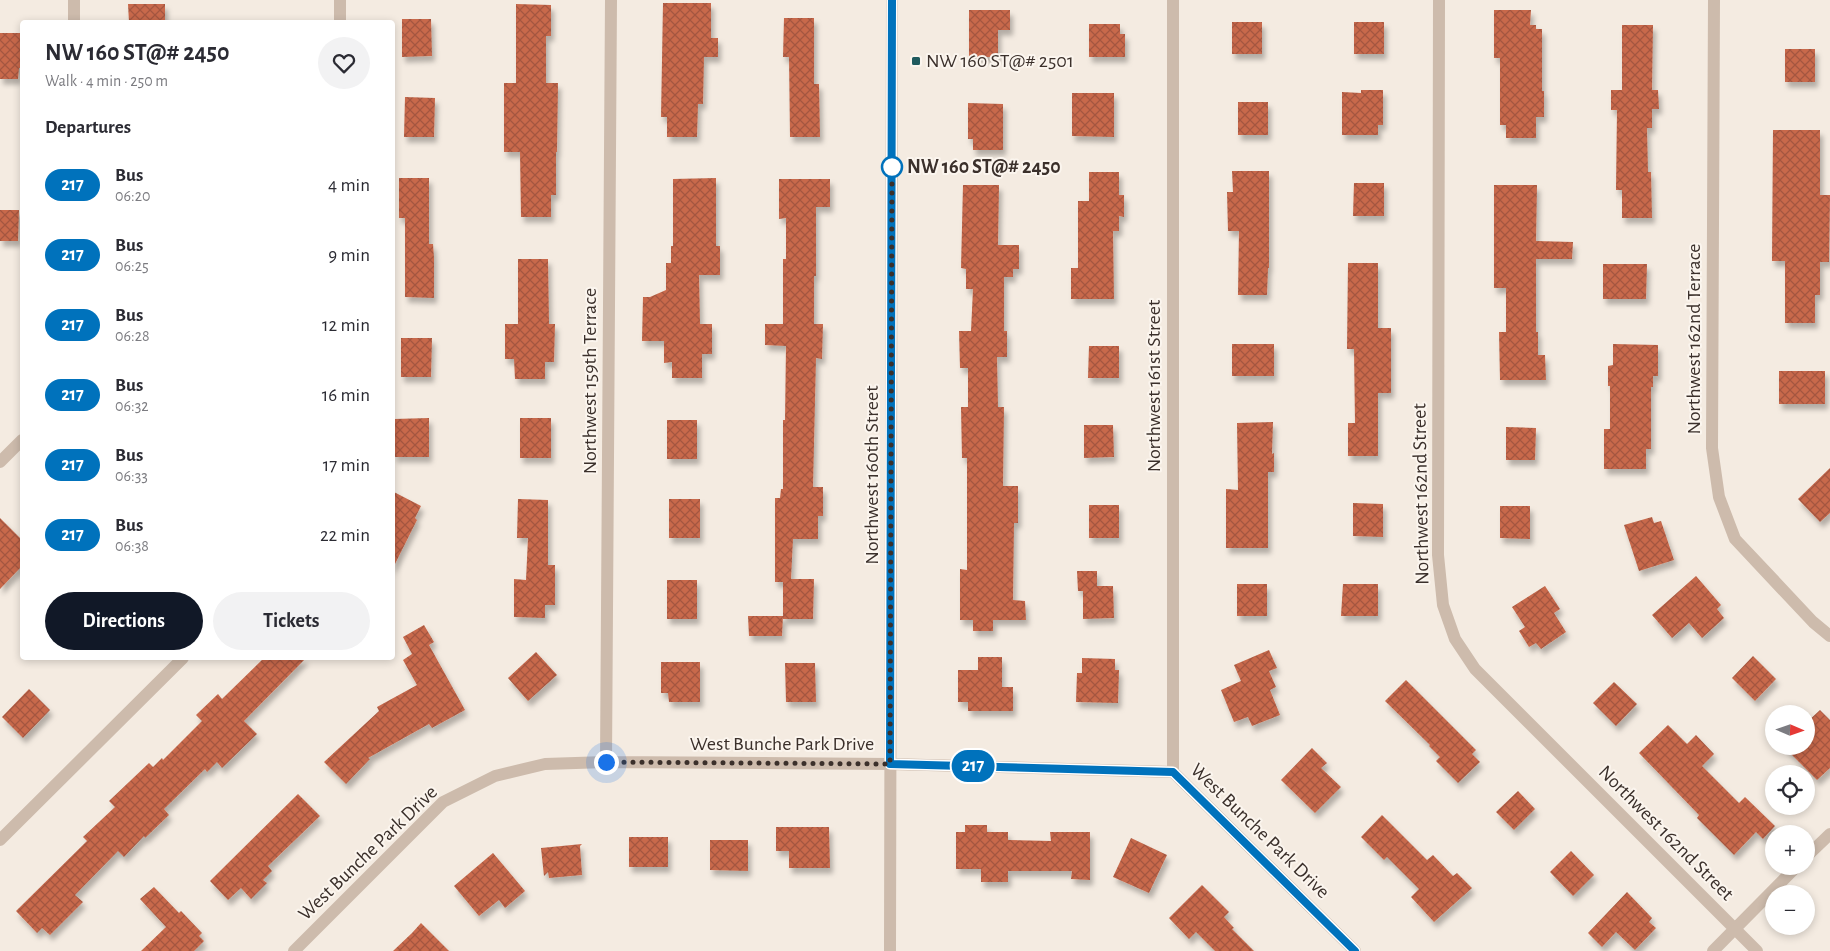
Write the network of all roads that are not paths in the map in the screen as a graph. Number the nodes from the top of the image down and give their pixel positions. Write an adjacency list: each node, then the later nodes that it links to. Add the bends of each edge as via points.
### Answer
1 (74, 0): 8 (street)
2 (340, 0): 9 (street)
3 (611, 0): 14 (street, Northwest 159th Terrace)
4 (892, 0): 15 (street, Northwest 160th Street)
5 (1173, 0): 16 (street, Northwest 161st Street)
6 (1440, 0): 21 (street, Northwest 162nd Street, via 1438,555 1442,605 1454,640 1475,669)
7 (1714, 0): 12 (street, Northwest 162nd Terrace, via 1712,448 1719,497 1735,539)
8 (74, 20)
9 (340, 20)
10 (20, 442): 11 (street)
11 (0, 462)
12 (1830, 636)
13 (181, 660): 18 (street)
14 (606, 762): 15 (street, West Bunche Park Drive); 22 (street, West Bunche Park Drive, via 545,764 495,776 443,802)
15 (890, 764): 16 (street, West Bunche Park Drive); 23 (street, Northwest 160th Street)
16 (1173, 772): 24 (street, West Bunche Park Drive)
17 (1830, 834): 19 (street)
18 (0, 840)
19 (1815, 848)
20 (1788, 875): 21 (street)
21 (1735, 928): 25 (street); 26 (street, Northwest 162nd Street)
22 (294, 951)
23 (890, 951)
24 (1355, 951)
25 (1714, 951)
26 (1757, 951)

